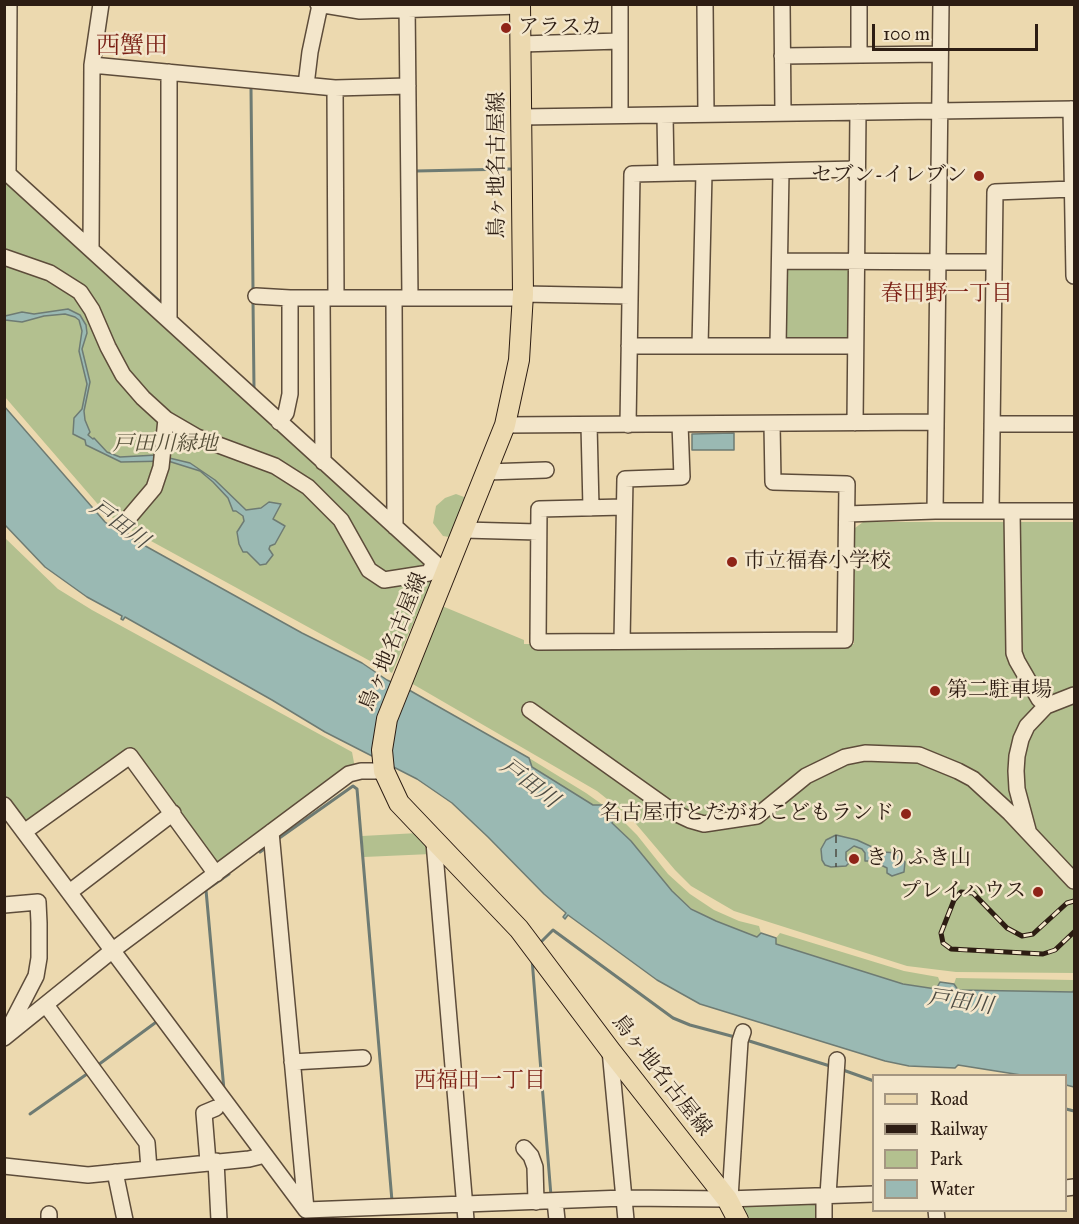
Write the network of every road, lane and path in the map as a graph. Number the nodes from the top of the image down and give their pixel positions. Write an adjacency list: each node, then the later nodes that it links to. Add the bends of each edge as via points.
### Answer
1 (9, 4): 32 (street)
2 (100, 4): 16 (street)
3 (620, 4): 11 (street)
4 (705, 4): 25 (street)
5 (782, 4): 15 (street)
6 (859, 4): 13 (street)
7 (941, 4): 14 (street)
8 (319, 5): 10 (street, via 360,11); 18 (street)
9 (520, 5): 10 (street); 12 (main road, 鳥ヶ地名古屋線)
10 (407, 6): 19 (street)
11 (620, 42): 12 (street); 26 (street)
12 (521, 44): 28 (main road, 鳥ヶ地名古屋線)
13 (859, 54): 14 (street); 15 (street)
14 (940, 54): 22 (street)
15 (782, 56): 24 (street)
16 (92, 65): 17 (street); 35 (street)
17 (169, 72): 18 (street); 49 (street)
18 (306, 85): 20 (street)
19 (408, 86): 20 (street); 48 (street)
20 (335, 88): 46 (street)
21 (1073, 109): 22 (street); 34 (street)
22 (939, 111): 23 (street); 39 (street)
23 (858, 112): 24 (street); 29 (street)
24 (783, 113): 25 (street)
25 (706, 114): 27 (street)
26 (620, 115): 27 (street); 28 (street)
27 (665, 115): 33 (street)
28 (521, 117): 43 (main road, 鳥ヶ地名古屋線)
29 (857, 169): 30 (street); 38 (street)
30 (781, 171): 31 (street); 37 (street)
31 (704, 172): 33 (street); 51 (street)
32 (6, 174): 35 (street)
33 (666, 174): 44 (street, via 632,174)
34 (1072, 189): 40 (street, via 995,192); 41 (street)
35 (91, 249): 49 (street)
36 (4, 257): 54 (street, via 50,273 80,292 93,310 123,375)
37 (780, 261): 38 (street); 52 (street)
38 (856, 262): 39 (street); 53 (street)
39 (938, 262): 40 (street); 57 (street)
40 (994, 262): 60 (street)
41 (1074, 276)
42 (256, 296): 45 (street)
43 (523, 296): 44 (street); 48 (street); 62 (main road, 鳥ヶ地名古屋線, via 519,360)
44 (630, 296): 50 (street)
45 (290, 298): 46 (street); 55 (street, via 290,394 286,413)
46 (329, 298): 47 (street); 65 (street)
47 (394, 298): 48 (street); 76 (street)
48 (410, 298)
49 (169, 320): 55 (street)
50 (629, 346): 51 (street); 64 (street)
51 (700, 346): 52 (street)
52 (778, 346): 53 (street)
53 (855, 346): 56 (street)
54 (166, 419): 75 (street, via 154,488); 79 (street, via 197,437 275,466 308,487 341,520 369,570 384,580)
55 (279, 422): 65 (street)
56 (855, 423): 57 (street); 59 (street)
57 (936, 423): 70 (street)
58 (680, 424): 59 (street); 64 (street); 68 (street, via 682,477 625,479)
59 (772, 424): 74 (street, via 773,482 847,484)
60 (992, 424): 61 (street); 71 (street)
61 (1074, 424)
62 (505, 425): 63 (street); 67 (main road, 鳥ヶ地名古屋線)
63 (589, 425): 64 (street); 69 (street)
64 (628, 425)
65 (323, 462): 76 (street)
66 (546, 470): 67 (street)
67 (487, 472): 77 (main road, 鳥ヶ地名古屋線)
68 (624, 507): 69 (street); 80 (street)
69 (591, 508): 78 (street, via 539,509)
70 (935, 511): 71 (street); 74 (street)
71 (991, 511): 72 (street)
72 (1012, 511): 73 (street); 82 (street, via 1014,653)
73 (1074, 511)
74 (847, 514): 80 (street, via 845,640)
75 (126, 521)
76 (395, 527): 79 (street)
77 (464, 530): 78 (street); 79 (main road, 鳥ヶ地名古屋線)
78 (538, 532): 80 (street, via 538,642)
79 (440, 568): 84 (main road, 鳥ヶ地名古屋線, via 387,719 382,750)
80 (622, 641)
81 (1074, 695): 82 (street)
82 (1046, 706): 89 (street, via 1027,726 1017,756 1017,789)
83 (530, 710): 89 (street, via 675,813 704,824 758,816 824,766 852,755 887,752 919,755 973,779)
84 (384, 771): 88 (street, via 349,774); 90 (main road, 鳥ヶ地名古屋線, via 399,803)
85 (4, 805): 87 (street)
86 (173, 813): 87 (street, via 130,756); 91 (street); 93 (street)
87 (24, 832): 93 (street)
88 (271, 832): 91 (street); 102 (street)
89 (1028, 832): 92 (street)
90 (434, 842): 99 (main road, 鳥ヶ地名古屋線, via 519,930); 116 (street)
91 (216, 874): 95 (street)
92 (1074, 881)
93 (71, 891): 95 (street)
94 (4, 905): 98 (street, via 38,902 39,935 36,976)
95 (113, 950): 96 (street); 105 (street)
96 (46, 1005): 98 (street); 108 (street, via 147,1143)
97 (743, 1032): 113 (street)
98 (4, 1038)
99 (610, 1050): 112 (street); 113 (main road, 鳥ヶ地名古屋線)
100 (363, 1058): 102 (street)
101 (837, 1060): 111 (street)
102 (292, 1062): 117 (street)
103 (216, 1108): 106 (street, via 204,1113)
104 (524, 1148): 115 (street, via 535,1167)
105 (265, 1155): 106 (street); 117 (street)
106 (212, 1162): 108 (street); 119 (street)
107 (4, 1166): 109 (street, via 88,1175)
108 (149, 1168): 109 (street)
109 (115, 1172): 118 (street)
110 (872, 1194): 111 (street)
111 (828, 1195): 113 (street); 123 (street, via 824,1200)
112 (624, 1198): 113 (street); 114 (street); 121 (street)
113 (729, 1198): 122 (main road, 鳥ヶ地名古屋線)
114 (555, 1201): 115 (street); 120 (street)
115 (536, 1202): 116 (street)
116 (466, 1212): 117 (street)
117 (306, 1215)
118 (125, 1220)
119 (219, 1220)
120 (557, 1220)
121 (626, 1220)
122 (738, 1220)
123 (824, 1220)

